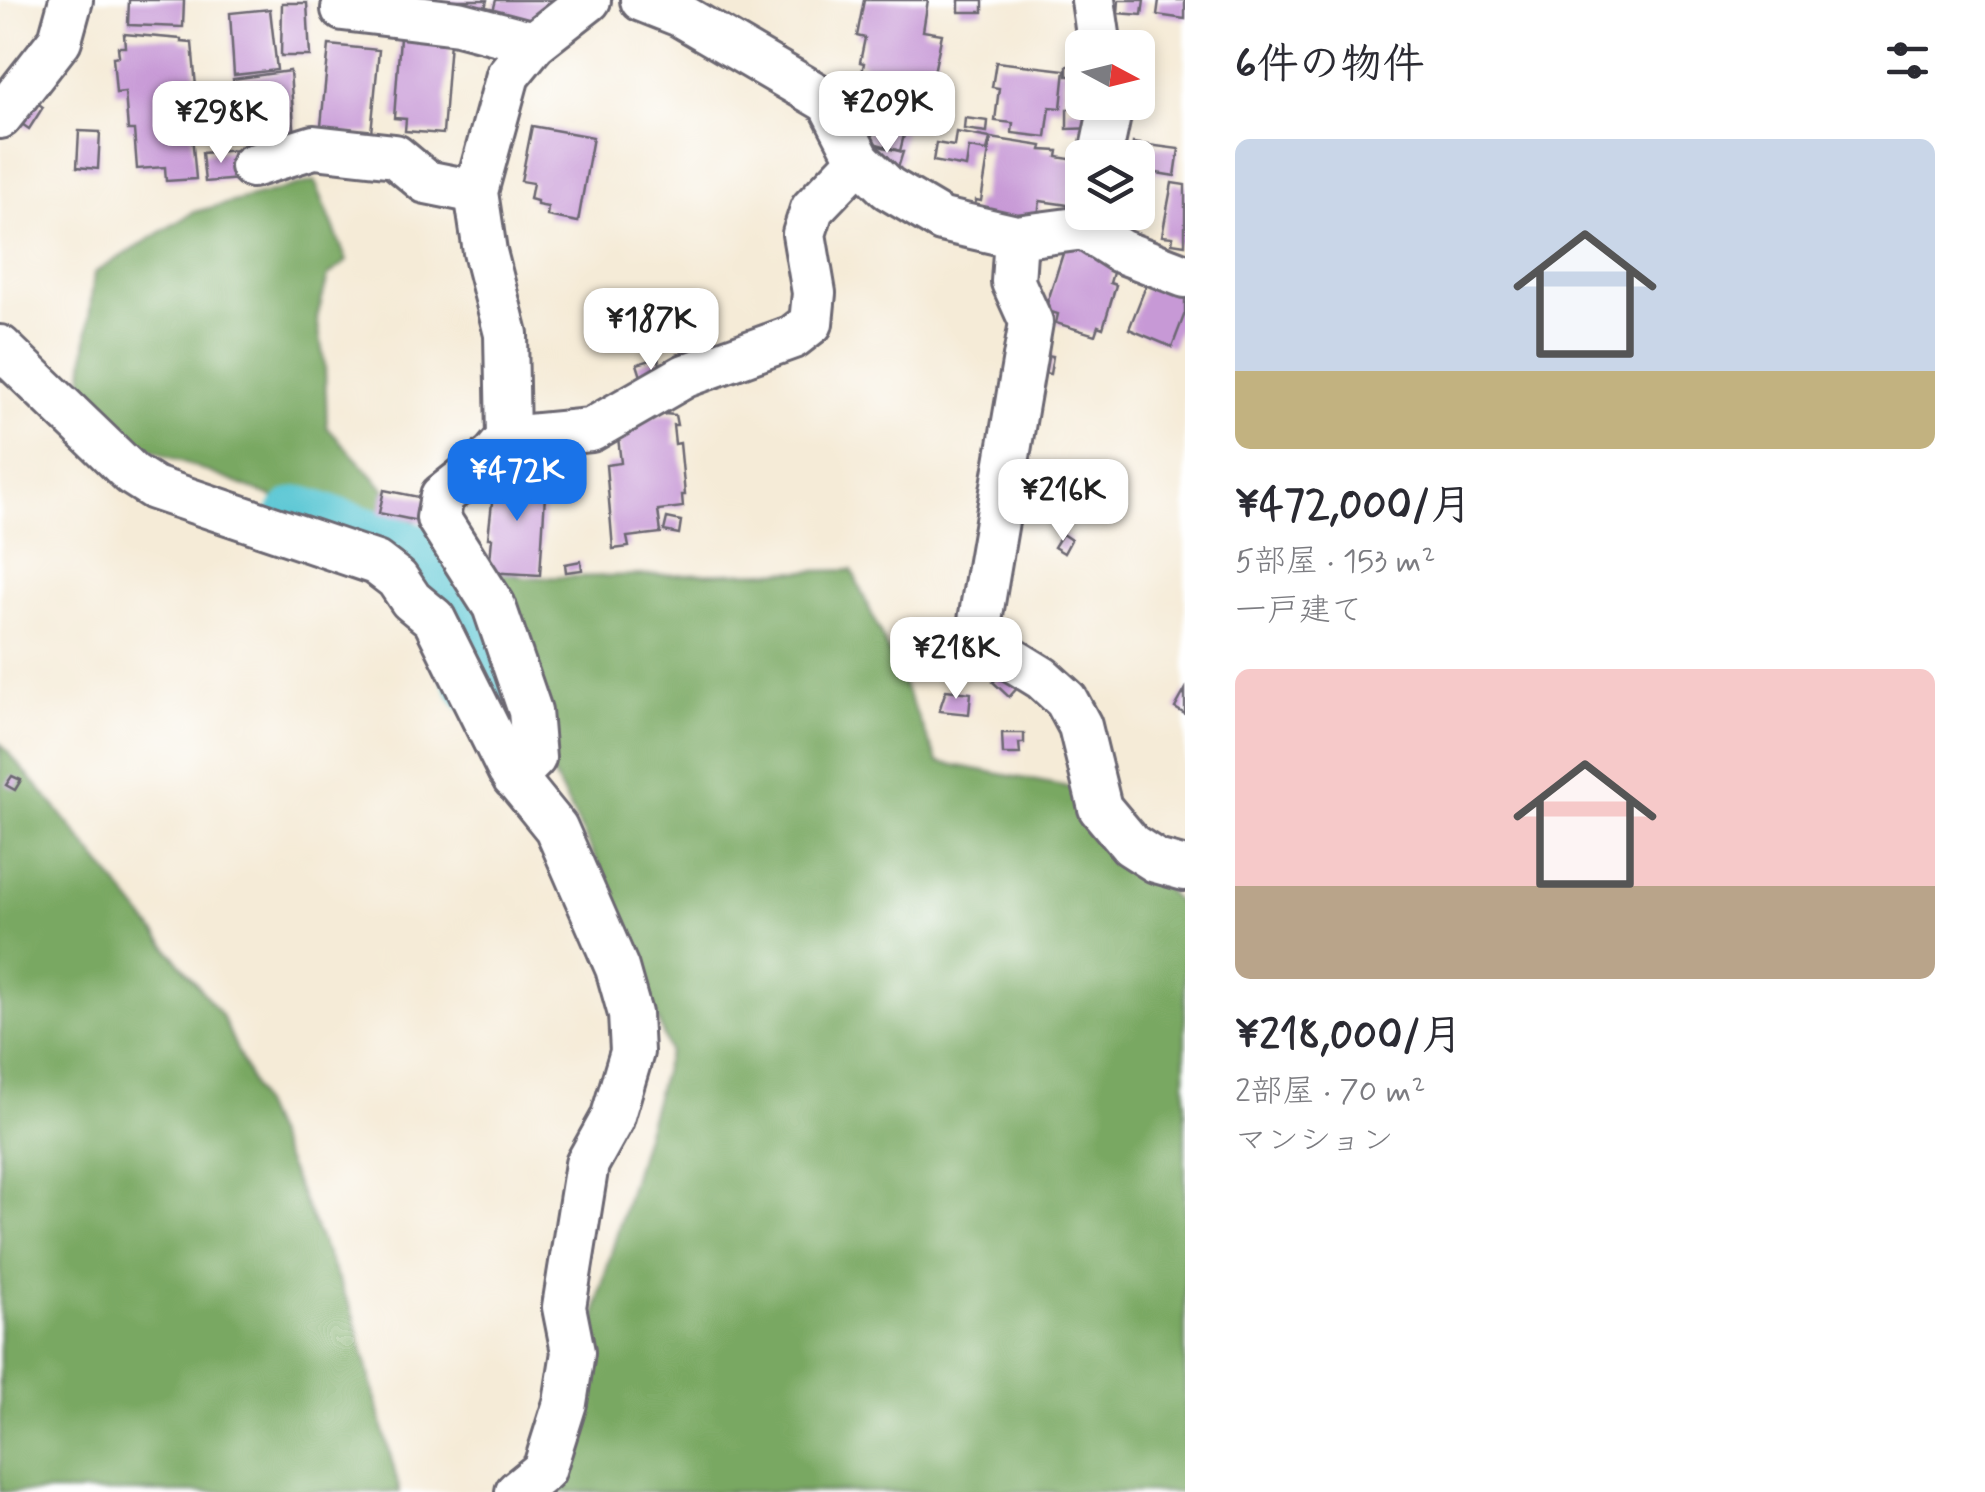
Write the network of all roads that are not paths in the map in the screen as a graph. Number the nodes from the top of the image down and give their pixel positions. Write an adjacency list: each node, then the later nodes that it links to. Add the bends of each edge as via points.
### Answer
1 (71, 0): 8 (street, via 60,40)
2 (588, 0): 7 (street)
3 (642, 0): 9 (street, via 830,102)
4 (1093, 0): 6 (street)
5 (343, 8): 7 (street, via 458,23)
6 (1097, 30)
7 (534, 43): 11 (street, via 508,75)
8 (0, 117)
9 (859, 160): 14 (street, via 888,188 942,220); 17 (street, via 812,209 804,234 812,323 793,337 685,376 591,430)
10 (252, 166): 11 (street, via 314,147 395,156 426,182)
11 (476, 192): 17 (street, via 506,334)
12 (1065, 225): 14 (street)
13 (1097, 230): 15 (street, via 1120,250)
14 (1016, 237): 19 (street, via 1013,282 1031,322 977,638 1066,700 1080,726 1100,808 1131,845)
15 (1185, 276)
16 (0, 347): 18 (street, via 154,488 376,563 397,579 434,620)
17 (508, 438): 18 (street, via 442,496 438,518 494,606 530,711 534,758)
18 (514, 778): 20 (street, via 556,828 617,968 632,1052 612,1118 587,1164 564,1307 572,1352 565,1403 544,1470)
19 (1185, 868)
20 (517, 1492)

